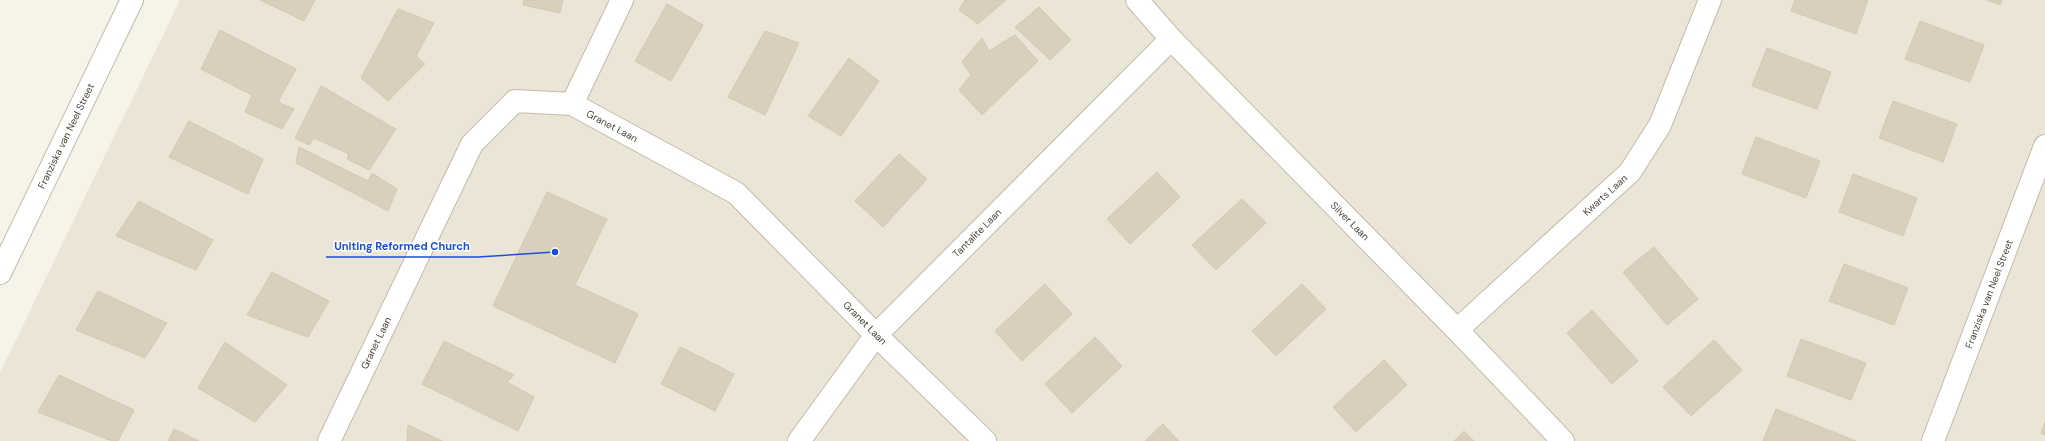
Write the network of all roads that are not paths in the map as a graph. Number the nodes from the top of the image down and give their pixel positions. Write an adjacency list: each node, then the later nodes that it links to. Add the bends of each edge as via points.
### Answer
1 (132, 0): 8 (street, Franziska van Neel Street)
2 (622, 0): 6 (street)
3 (1137, 0): 5 (street, Silver Laan)
4 (1710, 0): 9 (street, Kwarts Laan, via 1660,125 1630,172)
5 (1171, 38): 9 (street, Silver Laan); 10 (street, Tantalite Laan)
6 (572, 104): 10 (street, Granet Laan, via 736,193); 11 (street, Granet Laan, via 515,101 472,144)
7 (2045, 146): 15 (street, Franziska van Neel Street)
8 (0, 273)
9 (1457, 330): 14 (street, Silver Laan)
10 (876, 335): 12 (street, Tantalite Laan); 13 (street, Granet Laan)
11 (329, 441)
12 (799, 441)
13 (985, 441)
14 (1563, 441)
15 (1933, 441)

